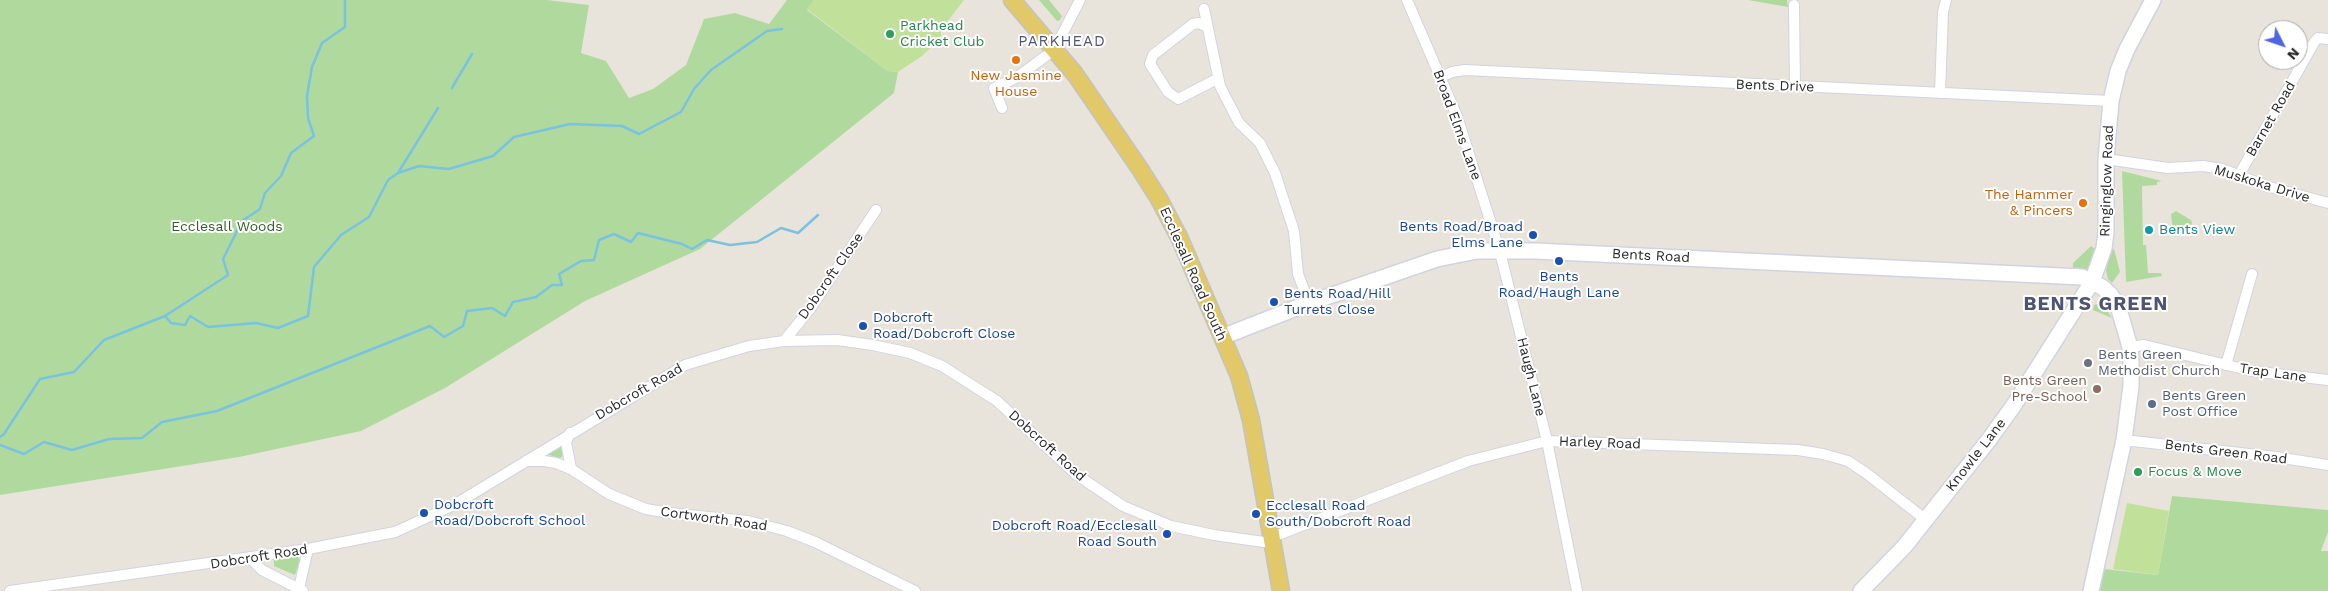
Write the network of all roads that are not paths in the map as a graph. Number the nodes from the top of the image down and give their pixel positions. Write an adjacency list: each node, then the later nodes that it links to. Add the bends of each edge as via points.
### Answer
1 (1012, 0): 10 (main road, Ecclesall Road South)
2 (1080, 0): 10 (street)
3 (1407, 0): 11 (street, Broad Elms Lane)
4 (1946, 0): 14 (street)
5 (2154, 0): 15 (street, Ringinglow Road, via 2127,48)
6 (1794, 5): 13 (street)
7 (1204, 10): 8 (street)
8 (1206, 26): 12 (street); 12 (street, via 1193,24 1152,55 1150,64 1168,92 1178,99)
9 (2323, 38): 18 (street, Barnet Road)
10 (1054, 50): 16 (street, via 1016,78 994,88); 25 (main road, Ecclesall Road South, via 1075,74 1159,199)
11 (1441, 77): 13 (street, Bents Drive, via 1465,70); 21 (street, Broad Elms Lane, via 1460,125)
12 (1217, 79): 24 (street, via 1239,123 1260,144 1272,164 1294,231 1298,274)
13 (1795, 86): 14 (street, Bents Drive)
14 (1940, 94): 15 (street, Bents Drive)
15 (2111, 101): 17 (street, Ringinglow Road)
16 (1002, 108)
17 (2106, 159): 18 (street, Muskoka Drive, via 2168,168 2203,166); 23 (street, Ringinglow Road, via 2106,232)
18 (2238, 175): 19 (street, Muskoka Drive)
19 (2328, 203)
20 (876, 210): 26 (street, Dobcroft Close, via 810,309)
21 (1500, 252): 23 (street, Bents Road, via 2051,275 2082,277); 24 (street, Bents Road, via 1477,251 1437,260); 32 (street, Haugh Lane)
22 (2252, 274): 28 (street)
23 (2092, 282): 27 (street, via 2110,294 2118,306); 36 (street, Knowle Lane, via 2014,405)
24 (1309, 303): 25 (street, Bents Road)
25 (1222, 337): 37 (main road, Ecclesall Road South, via 1239,376 1251,420)
26 (784, 340): 30 (street, Dobcroft Road, via 749,346 685,365); 37 (street, Dobcroft Road, via 837,340 873,345 910,353 942,366 998,401 1077,475 1123,506 1171,526 1214,536)
27 (2130, 347): 28 (street, Trap Lane, via 2144,345); 31 (street, via 2131,386)
28 (2226, 365): 29 (street, Trap Lane)
29 (2328, 380)
30 (570, 434): 33 (street, Dobcroft Road); 35 (street, via 566,442)
31 (2124, 440): 34 (street, Bents Green Road); 46 (street)
32 (1548, 441): 36 (street, Harley Road, via 1798,450 1823,454 1848,461 1866,472); 37 (street, Harley Road, via 1468,461); 44 (street, Haugh Lane)
33 (525, 461): 35 (street, Cortworth Road, via 544,461); 38 (street, Dobcroft Road, via 454,505 395,532)
34 (2328, 465)
35 (570, 469): 42 (street, Cortworth Road, via 609,494 646,509 748,521 787,531)
36 (1926, 520): 45 (street, Knowle Lane)
37 (1271, 540): 43 (main road, Ecclesall Road South)
38 (308, 549): 39 (street, Dobcroft Road); 40 (street)
39 (250, 558): 40 (street, via 262,570); 41 (street, Dobcroft Road)
40 (301, 590)
41 (10, 591)
42 (915, 591)
43 (1280, 591)
44 (1577, 591)
45 (1861, 591)
46 (2091, 591)

